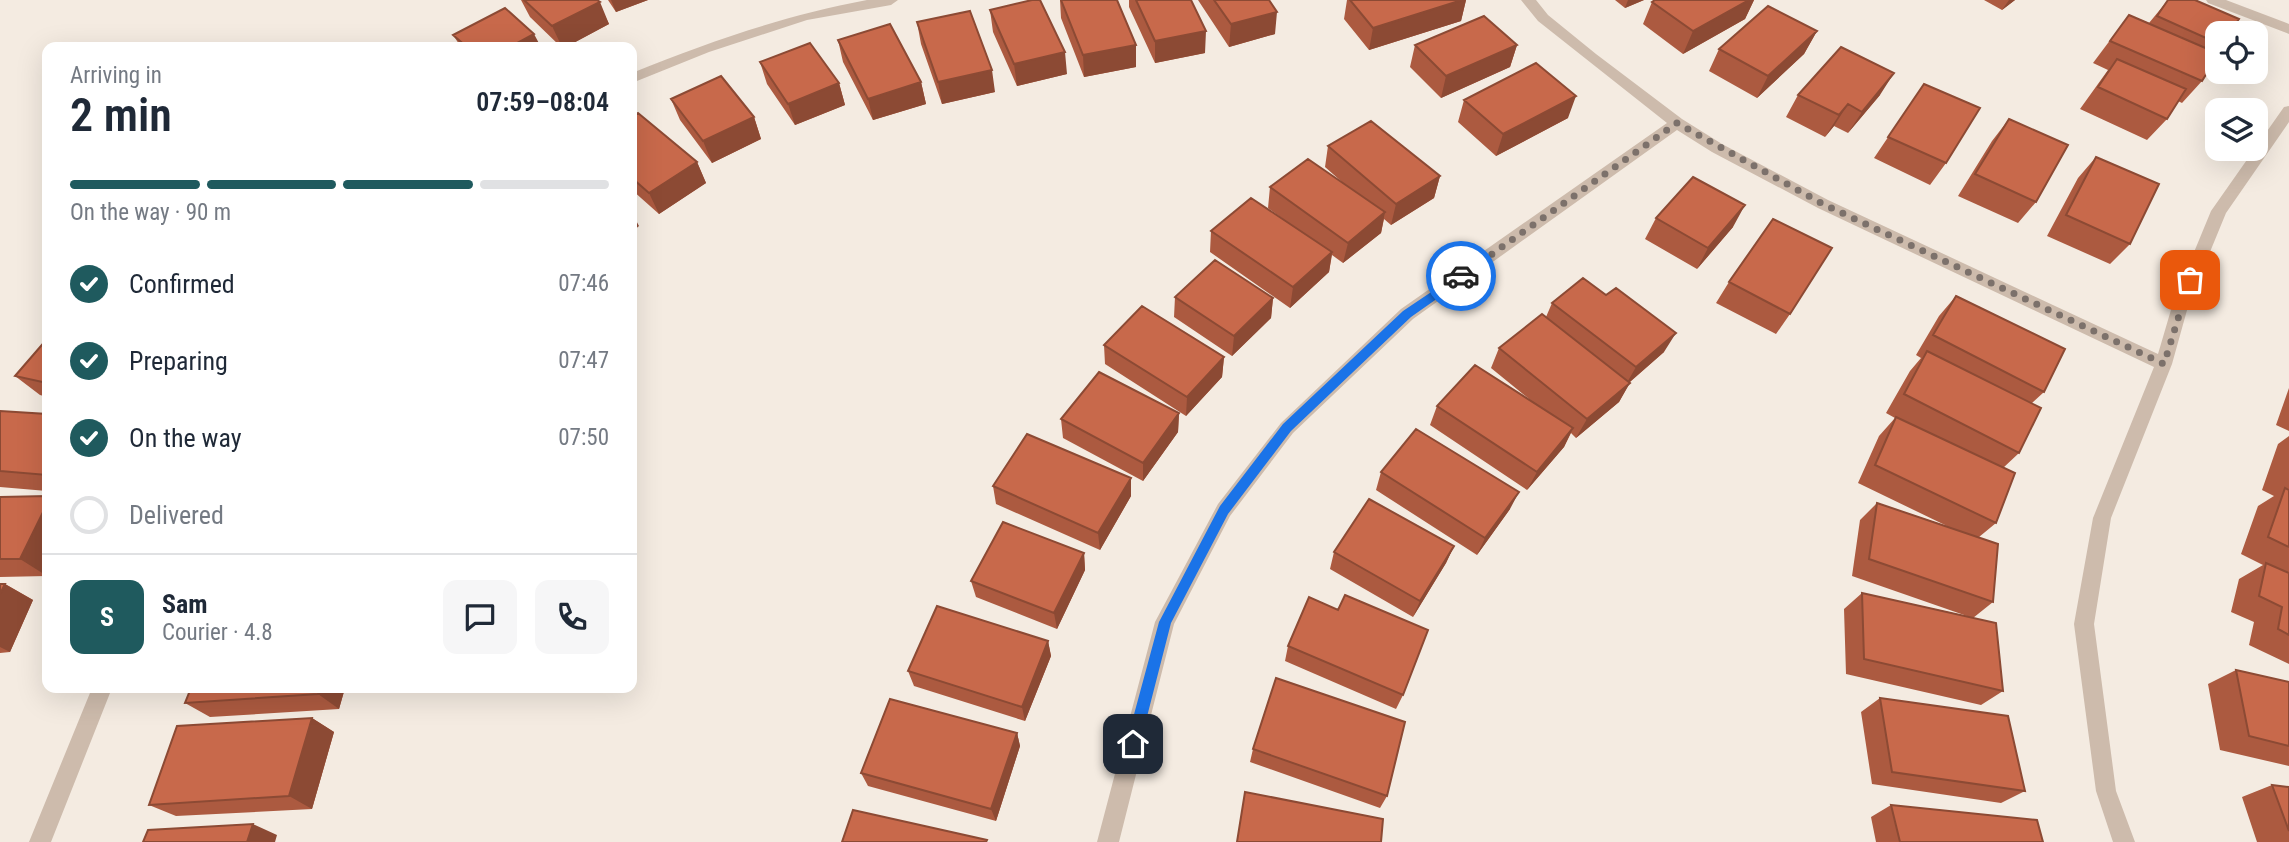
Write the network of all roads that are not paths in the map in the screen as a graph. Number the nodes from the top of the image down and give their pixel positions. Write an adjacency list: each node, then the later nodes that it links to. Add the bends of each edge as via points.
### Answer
1 (891, 0): 5 (street, via 805,16)
2 (1528, 0): 7 (street, via 1591,57)
3 (2213, 0): 4 (street)
4 (2289, 29)
5 (637, 76)
6 (2289, 111): 8 (street, via 2219,211 2181,303)
7 (1677, 123): 8 (street, via 1823,204); 11 (street, via 1407,314 1287,428 1224,510 1165,622)
8 (2164, 364): 12 (street, via 2102,518 2084,624 2106,791)
9 (100, 693): 10 (street)
10 (40, 842)
11 (1108, 842)
12 (2124, 842)

